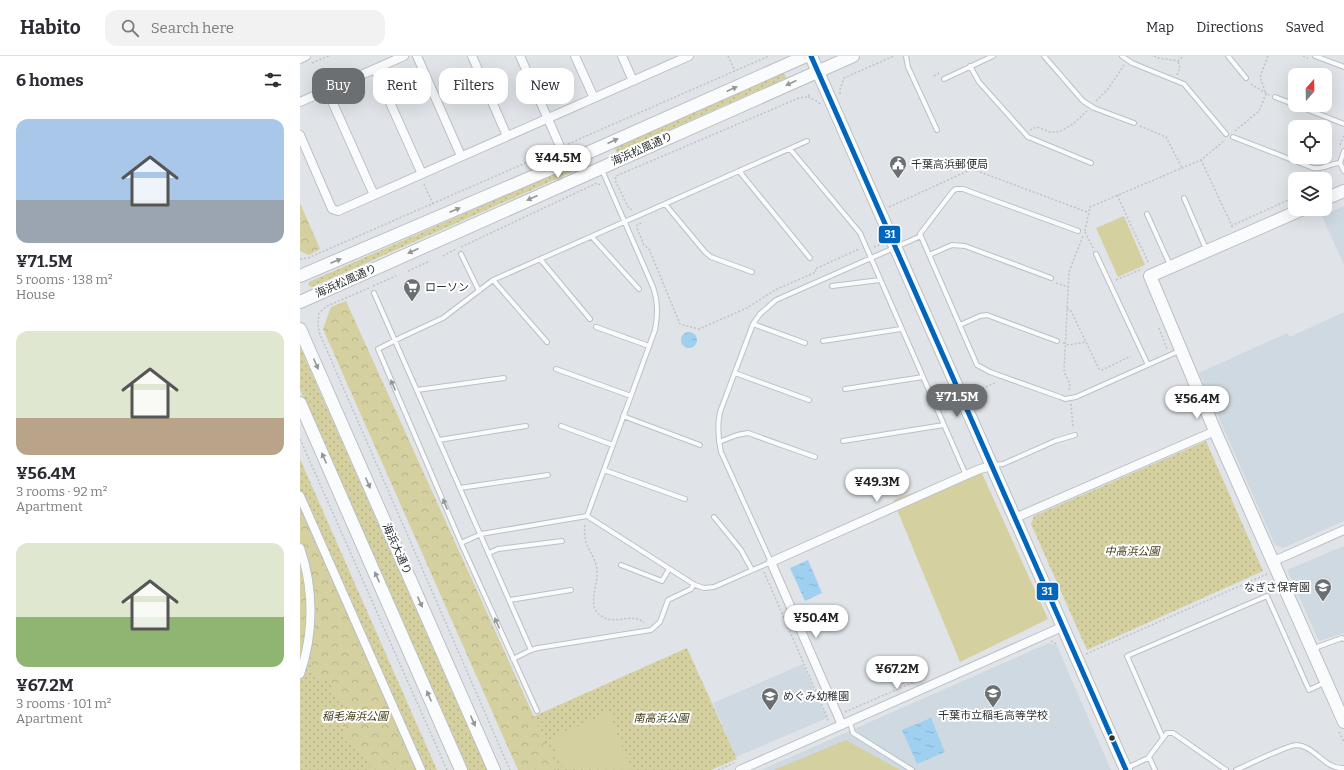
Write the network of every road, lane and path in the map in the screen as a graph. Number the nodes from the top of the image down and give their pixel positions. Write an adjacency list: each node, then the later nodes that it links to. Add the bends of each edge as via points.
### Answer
1 (306, 56): 26 (street)
2 (329, 56): 29 (path)
3 (404, 56): 32 (street)
4 (417, 56): 65 (street)
5 (472, 56): 58 (street)
6 (520, 56): 50 (street)
7 (575, 56): 43 (street)
8 (622, 56): 38 (street)
9 (689, 56): 38 (street)
10 (728, 56): 33 (path)
11 (769, 56): 33 (path)
12 (806, 56): 63 (street, 海浜松風通り, one-way to 12)
13 (811, 56): 34 (street)
14 (853, 56): 34 (street, 海浜松風通り)
15 (894, 56): 44 (path, via 844,78 840,90)
16 (906, 56): 53 (lane, via 908,67)
17 (993, 56): 25 (lane)
18 (1044, 56): 51 (lane, via 1083,101 1094,108)
19 (1122, 56): 37 (lane, via 1132,63)
20 (1154, 56): 27 (path)
21 (1183, 56): 27 (path)
22 (1228, 56): 35 (lane)
23 (1268, 56): 40 (path, via 1260,77)
24 (1315, 56): 31 (lane)
25 (986, 57): 30 (lane)
26 (300, 59)
27 (1178, 61): 37 (path, via 1180,68)
28 (1125, 64): 46 (path, via 1108,89)
29 (307, 65)
30 (970, 66): 36 (lane); 68 (lane, via 978,82 1028,137)
31 (1344, 67)
32 (377, 68)
33 (735, 71): 60 (path)
34 (818, 71): 70 (street, 海浜松風通り, one-way to 70); 98 (street)
35 (1246, 78): 40 (path)
36 (944, 79)
37 (1175, 80): 57 (lane, via 1184,84)
38 (633, 81): 43 (street)
39 (810, 93): 85 (path, via 808,97 798,98 616,176 615,180 628,207)
40 (1266, 94): 42 (path); 55 (path, via 1259,111)
41 (312, 97): 45 (street)
42 (1275, 97): 52 (lane)
43 (594, 98): 50 (street)
44 (841, 98)
45 (300, 102)
46 (1094, 102)
47 (333, 104): 77 (street)
48 (390, 104): 74 (street)
49 (1088, 110): 54 (path, via 1073,124 1059,132 1037,127)
50 (547, 118): 58 (street); 67 (street)
51 (1134, 123): 71 (path, via 1166,137)
52 (1344, 124)
53 (938, 130)
54 (1029, 131)
55 (1236, 131)
56 (300, 135): 77 (street, via 332,209 338,211)
57 (1230, 135): 66 (path); 69 (lane, via 1314,168)
58 (507, 136): 65 (street)
59 (807, 141): 61 (lane)
60 (565, 146)
61 (790, 149): 72 (lane); 108 (lane, via 860,233)
62 (554, 150): 82 (path)
63 (593, 150): 67 (street, 海浜松風通り); 70 (street)
64 (1344, 150): 69 (lane)
65 (461, 156): 74 (street)
66 (1201, 160): 71 (path); 91 (path)
67 (566, 162): 116 (street, 海浜松風通り, one-way to 67)
68 (1091, 163)
69 (1340, 163): 73 (lane)
70 (600, 167): 89 (lane); 127 (street, 海浜松風通り, one-way to 127)
71 (1182, 168): 78 (path)
72 (739, 171): 83 (lane); 106 (lane)
73 (1344, 171)
74 (421, 174): 77 (street); 82 (path)
75 (602, 186): 105 (path, via 597,183)
76 (1344, 191): 80 (street)
77 (374, 195)
78 (1117, 195): 86 (path, via 1090,207); 111 (path)
79 (1184, 198): 100 (lane)
80 (1332, 199)
81 (1288, 200): 91 (path)
82 (433, 204): 107 (path, via 308,258)
83 (665, 204): 89 (lane); 115 (lane, via 705,252)
84 (889, 207): 86 (path, via 972,169)
85 (635, 212)
86 (1088, 213): 93 (path)
87 (1147, 214): 112 (lane)
88 (1298, 216): 100 (street)
89 (625, 222): 96 (lane); 144 (lane, via 657,298 657,320)
90 (644, 222): 101 (path, via 637,225 637,228 644,245 649,249 680,324 699,329 747,308 775,290 816,272 815,268 858,249)
91 (1232, 226): 94 (path)
92 (1078, 231): 95 (lane, via 960,189 953,191)
93 (1085, 231): 103 (path); 123 (path, via 1069,272)
94 (1234, 232)
95 (921, 236): 98 (lane); 104 (lane)
96 (592, 237): 109 (lane); 124 (lane)
97 (882, 244): 99 (path)
98 (896, 248): 108 (lane); 174 (street)
99 (871, 249)
100 (1207, 251): 112 (street)
101 (864, 252)
102 (461, 254): 125 (lane)
103 (1096, 254): 147 (lane)
104 (930, 255): 118 (lane, via 952,246 966,246); 133 (lane)
105 (443, 256)
106 (810, 258)
107 (300, 259)
108 (871, 259): 120 (lane); 132 (lane, via 776,300)
109 (540, 260): 119 (lane); 131 (lane)
110 (430, 261): 114 (path)
111 (1150, 266)
112 (1171, 267): 145 (street, via 1150,276)
113 (1142, 269): 121 (path)
114 (408, 271)
115 (752, 272)
116 (300, 276)
117 (396, 276): 130 (path, via 327,306)
118 (1050, 278): 123 (path, via 1053,282)
119 (492, 280): 125 (lane); 139 (lane)
120 (880, 280): 122 (lane); 136 (lane)
121 (1114, 281)
122 (832, 286)
123 (1068, 287): 129 (path)
124 (639, 289)
125 (479, 291): 137 (lane, via 443,318)
126 (374, 293): 137 (lane)
127 (300, 302)
128 (316, 308): 130 (path)
129 (1067, 308): 141 (path, via 1071,311); 143 (path)
130 (319, 313): 227 (path, via 319,332)
131 (590, 319)
132 (753, 324): 142 (lane); 149 (lane)
133 (960, 325): 140 (lane, via 987,315); 147 (lane, via 977,365 1065,399 1076,397)
134 (596, 327): 144 (lane)
135 (300, 329): 226 (street, 海浜大通り, one-way to 226)
136 (901, 329): 138 (lane); 150 (lane)
137 (395, 340): 154 (lane); 188 (lane, one-way to 137, via 378,349)
138 (823, 340)
139 (547, 342)
140 (1057, 342): 143 (path)
141 (1086, 342): 143 (path); 146 (path, via 1098,369 1102,370)
142 (805, 343)
143 (1066, 344): 156 (path, via 1064,372 1070,384)
144 (649, 346): 157 (lane)
145 (1181, 350): 147 (lane); 165 (street)
146 (1131, 356)
147 (1148, 365)
148 (556, 369): 157 (lane)
149 (735, 373): 158 (lane); 170 (lane, via 720,412)
150 (923, 376): 153 (lane); 164 (lane)
151 (504, 378): 154 (lane)
152 (1000, 382): 155 (path)
153 (845, 389)
154 (417, 390): 168 (lane)
155 (971, 392)
156 (1069, 394)
157 (631, 396): 161 (lane)
158 (809, 400)
159 (1075, 403): 166 (path, via 1070,404)
160 (300, 404): 225 (street, one-way to 160)
161 (623, 416): 171 (lane); 172 (lane)
162 (526, 426): 168 (lane)
163 (561, 426): 171 (lane)
164 (944, 426): 169 (lane); 177 (lane)
165 (1215, 432): 183 (street); 191 (street)
166 (1075, 436): 174 (lane, via 1055,441 1003,464)
167 (300, 439): 224 (path)
168 (439, 440): 178 (lane)
169 (843, 441)
170 (719, 442): 173 (lane, via 748,433); 192 (lane, via 721,452)
171 (613, 445): 175 (lane)
172 (700, 445)
173 (815, 457)
174 (992, 466): 177 (street); 183 (street)
175 (604, 470): 180 (lane); 181 (lane)
176 (548, 475): 178 (lane)
177 (966, 475): 192 (street)
178 (460, 488): 186 (lane)
179 (300, 496): 223 (street)
180 (685, 499)
181 (587, 516): 186 (lane); 194 (lane)
182 (714, 517): 195 (lane, via 742,550)
183 (1015, 518): 201 (street)
184 (585, 525): 202 (path, via 585,540 594,558 597,572 592,605 600,616 610,620 639,619 643,621)
185 (1344, 530): 191 (street)
186 (481, 534): 188 (lane); 190 (lane)
187 (562, 541): 190 (lane, via 498,549)
188 (461, 543): 209 (lane, one-way to 188)
189 (300, 548): 210 (street, via 311,600 311,620)
190 (489, 554): 200 (lane)
191 (1274, 561): 206 (street)
192 (771, 562): 195 (lane); 217 (street)
193 (621, 565): 194 (lane, via 662,581)
194 (669, 569): 198 (lane)
195 (752, 570): 198 (lane, via 714,586 704,588)
196 (763, 571): 216 (path, via 828,720)
197 (1269, 574): 208 (path)
198 (694, 584): 202 (lane, via 691,589 668,600 660,622)
199 (571, 590): 200 (lane)
200 (510, 600): 207 (lane)
201 (1062, 627): 217 (street); 222 (street)
202 (647, 631): 207 (lane)
203 (1344, 639): 206 (lane)
204 (1048, 642): 205 (path)
205 (1059, 645)
206 (1312, 649): 212 (street)
207 (532, 650): 209 (lane)
208 (1086, 654)
209 (513, 659): 214 (lane)
210 (300, 674)
211 (924, 678): 213 (path, via 844,712)
212 (1327, 682): 215 (street); 218 (lane, via 1309,690 1266,596 1128,656)
213 (842, 710)
214 (537, 711)
215 (1344, 722)
216 (826, 723)
217 (846, 723): 229 (street); 230 (lane, via 853,733)
218 (1163, 738): 219 (lane); 232 (lane, via 1167,733 1173,733)
219 (1149, 757): 222 (lane); 231 (lane)
220 (740, 761): 228 (path)
221 (1344, 768): 233 (lane, via 1334,767 1306,748 1294,745)
222 (1125, 769)
223 (421, 770)
224 (446, 770)
225 (461, 770)
226 (494, 770)
227 (510, 770)
228 (718, 770)
229 (740, 770)
230 (912, 770)
231 (1155, 770)
232 (1226, 770)
233 (1236, 770)

